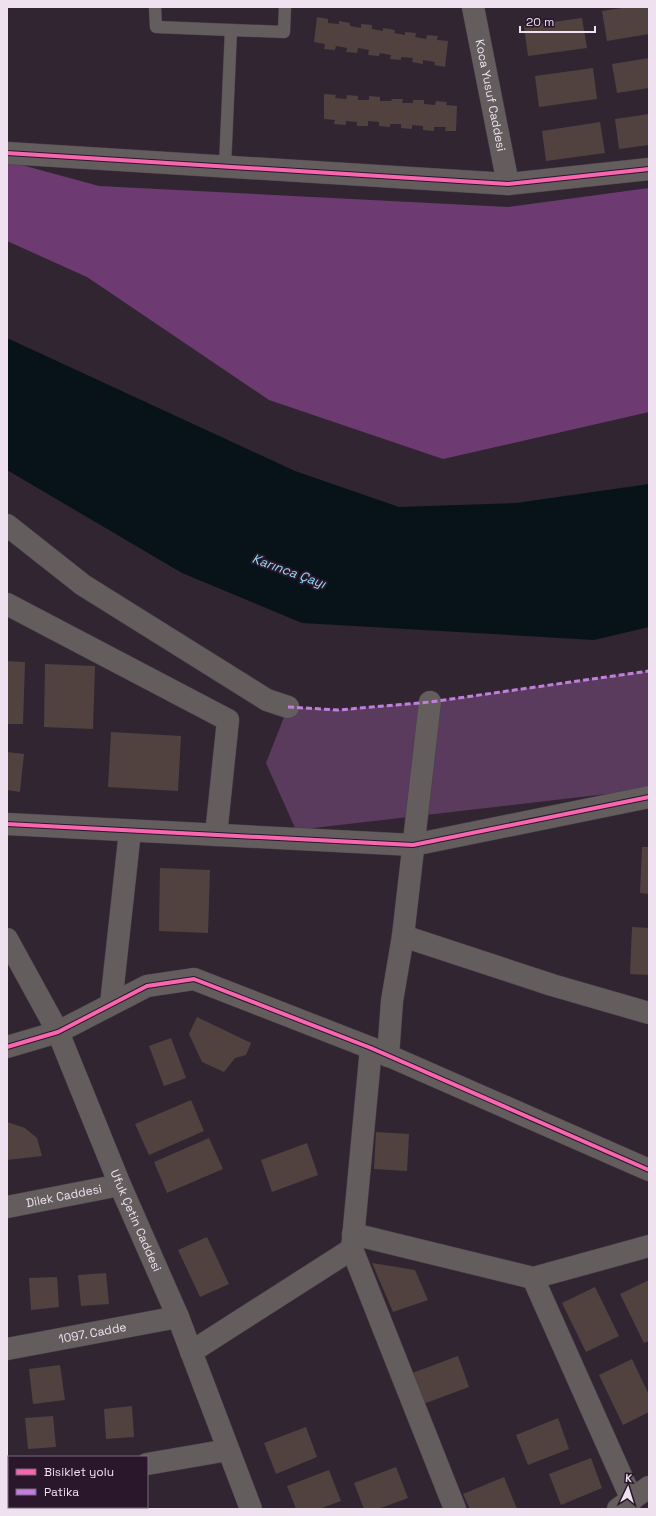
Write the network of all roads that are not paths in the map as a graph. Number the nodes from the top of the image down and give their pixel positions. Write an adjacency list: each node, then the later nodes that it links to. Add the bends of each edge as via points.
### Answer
1 (155, 7): 4 (lane, via 156,27)
2 (285, 7): 4 (lane, via 284,32)
3 (472, 7): 8 (street, Koca Yusuf Caddesi)
4 (231, 30): 6 (lane)
5 (7, 153): 6 (street)
6 (225, 166): 8 (street)
7 (649, 169): 8 (street)
8 (508, 184)
9 (7, 525): 12 (street, via 83,585 267,700)
10 (7, 604): 16 (street, via 228,720)
11 (430, 702): 17 (street)
12 (288, 707)
13 (649, 797): 17 (street)
14 (7, 824): 15 (street)
15 (130, 831): 16 (street); 20 (street)
16 (216, 835): 17 (street)
17 (413, 845): 18 (street)
18 (403, 936): 21 (street, via 552,985); 24 (street)
19 (7, 939): 22 (street, Ufuk Çetin Caddesi)
20 (111, 1004): 22 (street); 24 (street, via 147,986 194,979)
21 (649, 1013)
22 (58, 1032): 23 (street); 26 (street, Ufuk Çetin Caddesi)
23 (7, 1047)
24 (380, 1052): 25 (street); 28 (street)
25 (649, 1170)
26 (120, 1185): 27 (street, Dilek Caddesi); 31 (street, Ufuk Çetin Caddesi)
27 (7, 1207)
28 (352, 1242): 30 (street); 33 (street); 39 (street)
29 (649, 1246): 30 (street)
30 (533, 1278): 37 (street)
31 (178, 1317): 32 (street, 1097. Cadde); 33 (street, Ufuk Çetin Caddesi)
32 (7, 1349)
33 (191, 1352): 34 (street, Ufuk Çetin Caddesi)
34 (228, 1450): 35 (street); 38 (street, Ufuk Çetin Caddesi)
35 (148, 1464)
36 (649, 1487): 37 (street)
37 (625, 1504)
38 (251, 1509)
39 (456, 1509)

